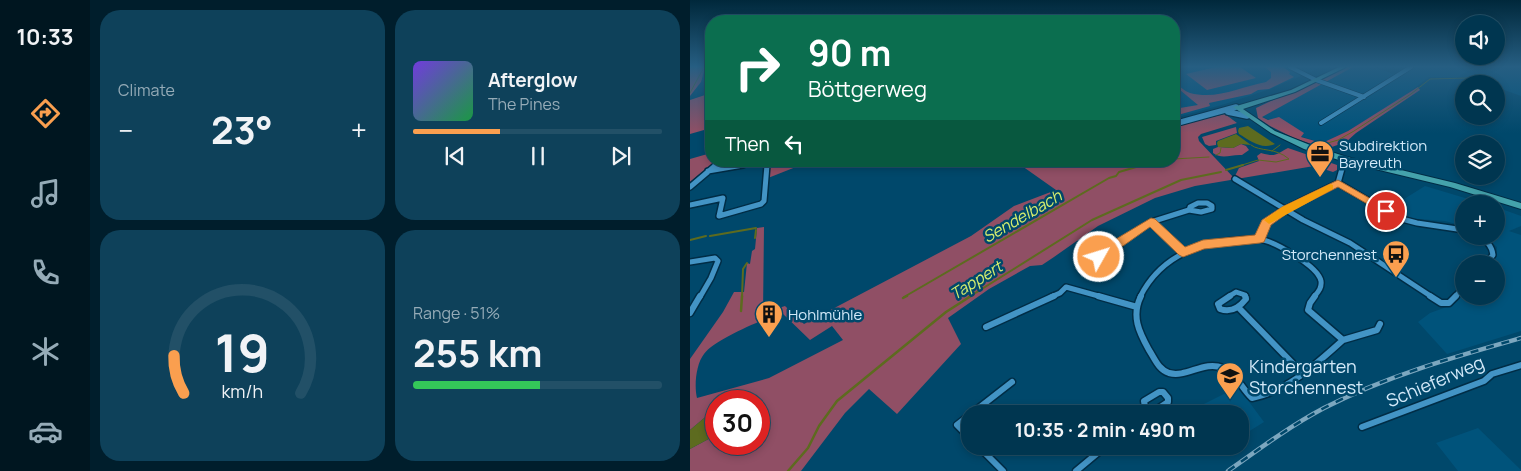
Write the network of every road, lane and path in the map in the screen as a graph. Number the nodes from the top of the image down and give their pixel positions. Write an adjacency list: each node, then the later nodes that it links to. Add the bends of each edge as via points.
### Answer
1 (1286, 89): 7 (main road)
2 (1290, 89): 6 (main road)
3 (1343, 89): 5 (street)
4 (1377, 89): 5 (street)
5 (1364, 97): 11 (street)
6 (1260, 102): 7 (main road); 12 (main road, via 1251,109)
7 (1236, 107): 8 (main road); 9 (main road)
8 (1213, 114): 9 (main road, via 1233,112); 10 (main road)
9 (1247, 116): 12 (main road)
10 (1180, 122)
11 (1321, 123)
12 (1260, 124): 13 (main road, via 1289,140)
13 (1345, 159): 19 (street); 22 (main road)
14 (713, 167): 17 (street)
15 (731, 167): 17 (street)
16 (766, 167): 21 (street, via 764,201 761,204 719,216 723,198)
17 (708, 171): 20 (street)
18 (1235, 179): 23 (street)
19 (1338, 183): 23 (street); 26 (street, via 1398,218)
20 (690, 187)
21 (690, 205)
22 (1521, 206)
23 (1285, 209): 27 (street, via 1266,222); 31 (street, via 1350,243 1440,302 1450,303)
24 (1189, 210): 25 (street)
25 (1151, 222): 28 (street); 29 (street)
26 (1455, 229)
27 (1260, 239): 29 (street, via 1210,243); 37 (street, via 1290,252 1318,273 1322,280 1321,288 1313,296 1308,310)
28 (1119, 243)
29 (1183, 252): 32 (street, via 1153,278)
30 (690, 262): 34 (street, via 718,260)
31 (1455, 297)
32 (1137, 307): 36 (street, via 1066,288); 39 (street, via 1140,337 1161,368 1171,373 1207,366 1225,368 1252,398 1261,397)
33 (1238, 307): 33 (street, via 1246,299 1240,292 1232,293 1218,304 1225,312); 39 (street)
34 (690, 314)
35 (1380, 324): 37 (street, via 1377,330)
36 (986, 327)
37 (1343, 340): 39 (street)
38 (1521, 365): 42 (street, Schieferweg)
39 (1303, 374)
40 (1012, 382): 41 (street)
41 (983, 405)
42 (1362, 427)
43 (987, 455): 45 (street)
44 (1095, 455): 46 (street)
45 (1003, 471)
46 (1076, 471)

